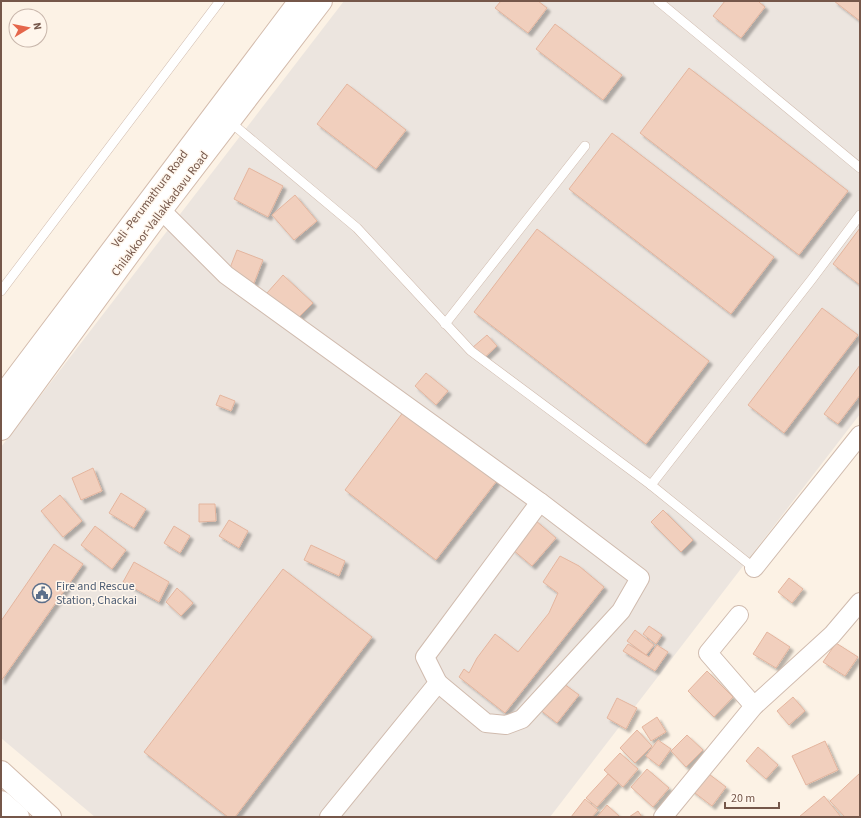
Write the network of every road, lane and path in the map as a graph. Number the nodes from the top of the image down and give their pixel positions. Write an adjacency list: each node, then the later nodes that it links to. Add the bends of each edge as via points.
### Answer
1 (220, 1): 10 (lane)
2 (300, 1): 12 (main road, Veli -Perumathura Road)
3 (321, 1): 5 (main road, Chilakkoor-Vallakkadavu Road)
4 (658, 1): 7 (lane)
5 (229, 121): 8 (main road, Chilakkoor-Vallakkadavu Road); 11 (lane, via 357,228)
6 (585, 146): 11 (lane)
7 (860, 168)
8 (161, 210): 13 (main road, Chilakkoor-Vallakkadavu Road); 16 (street, via 226,275)
9 (860, 215): 15 (lane)
10 (1, 291)
11 (445, 324): 15 (lane, via 471,351)
12 (1, 398)
13 (1, 429)
14 (860, 435): 17 (street)
15 (651, 485): 17 (lane)
16 (540, 502): 20 (street, via 425,657); 20 (street, via 640,578 621,611 522,719 506,725 486,723)
17 (754, 568)
18 (860, 602): 21 (street, via 832,635)
19 (739, 615): 21 (street, via 708,653)
20 (438, 683): 26 (street)
21 (754, 706): 27 (street)
22 (1, 772): 25 (main road)
23 (1, 802): 24 (main road)
24 (18, 817)
25 (50, 817)
26 (329, 817)
27 (663, 817)

